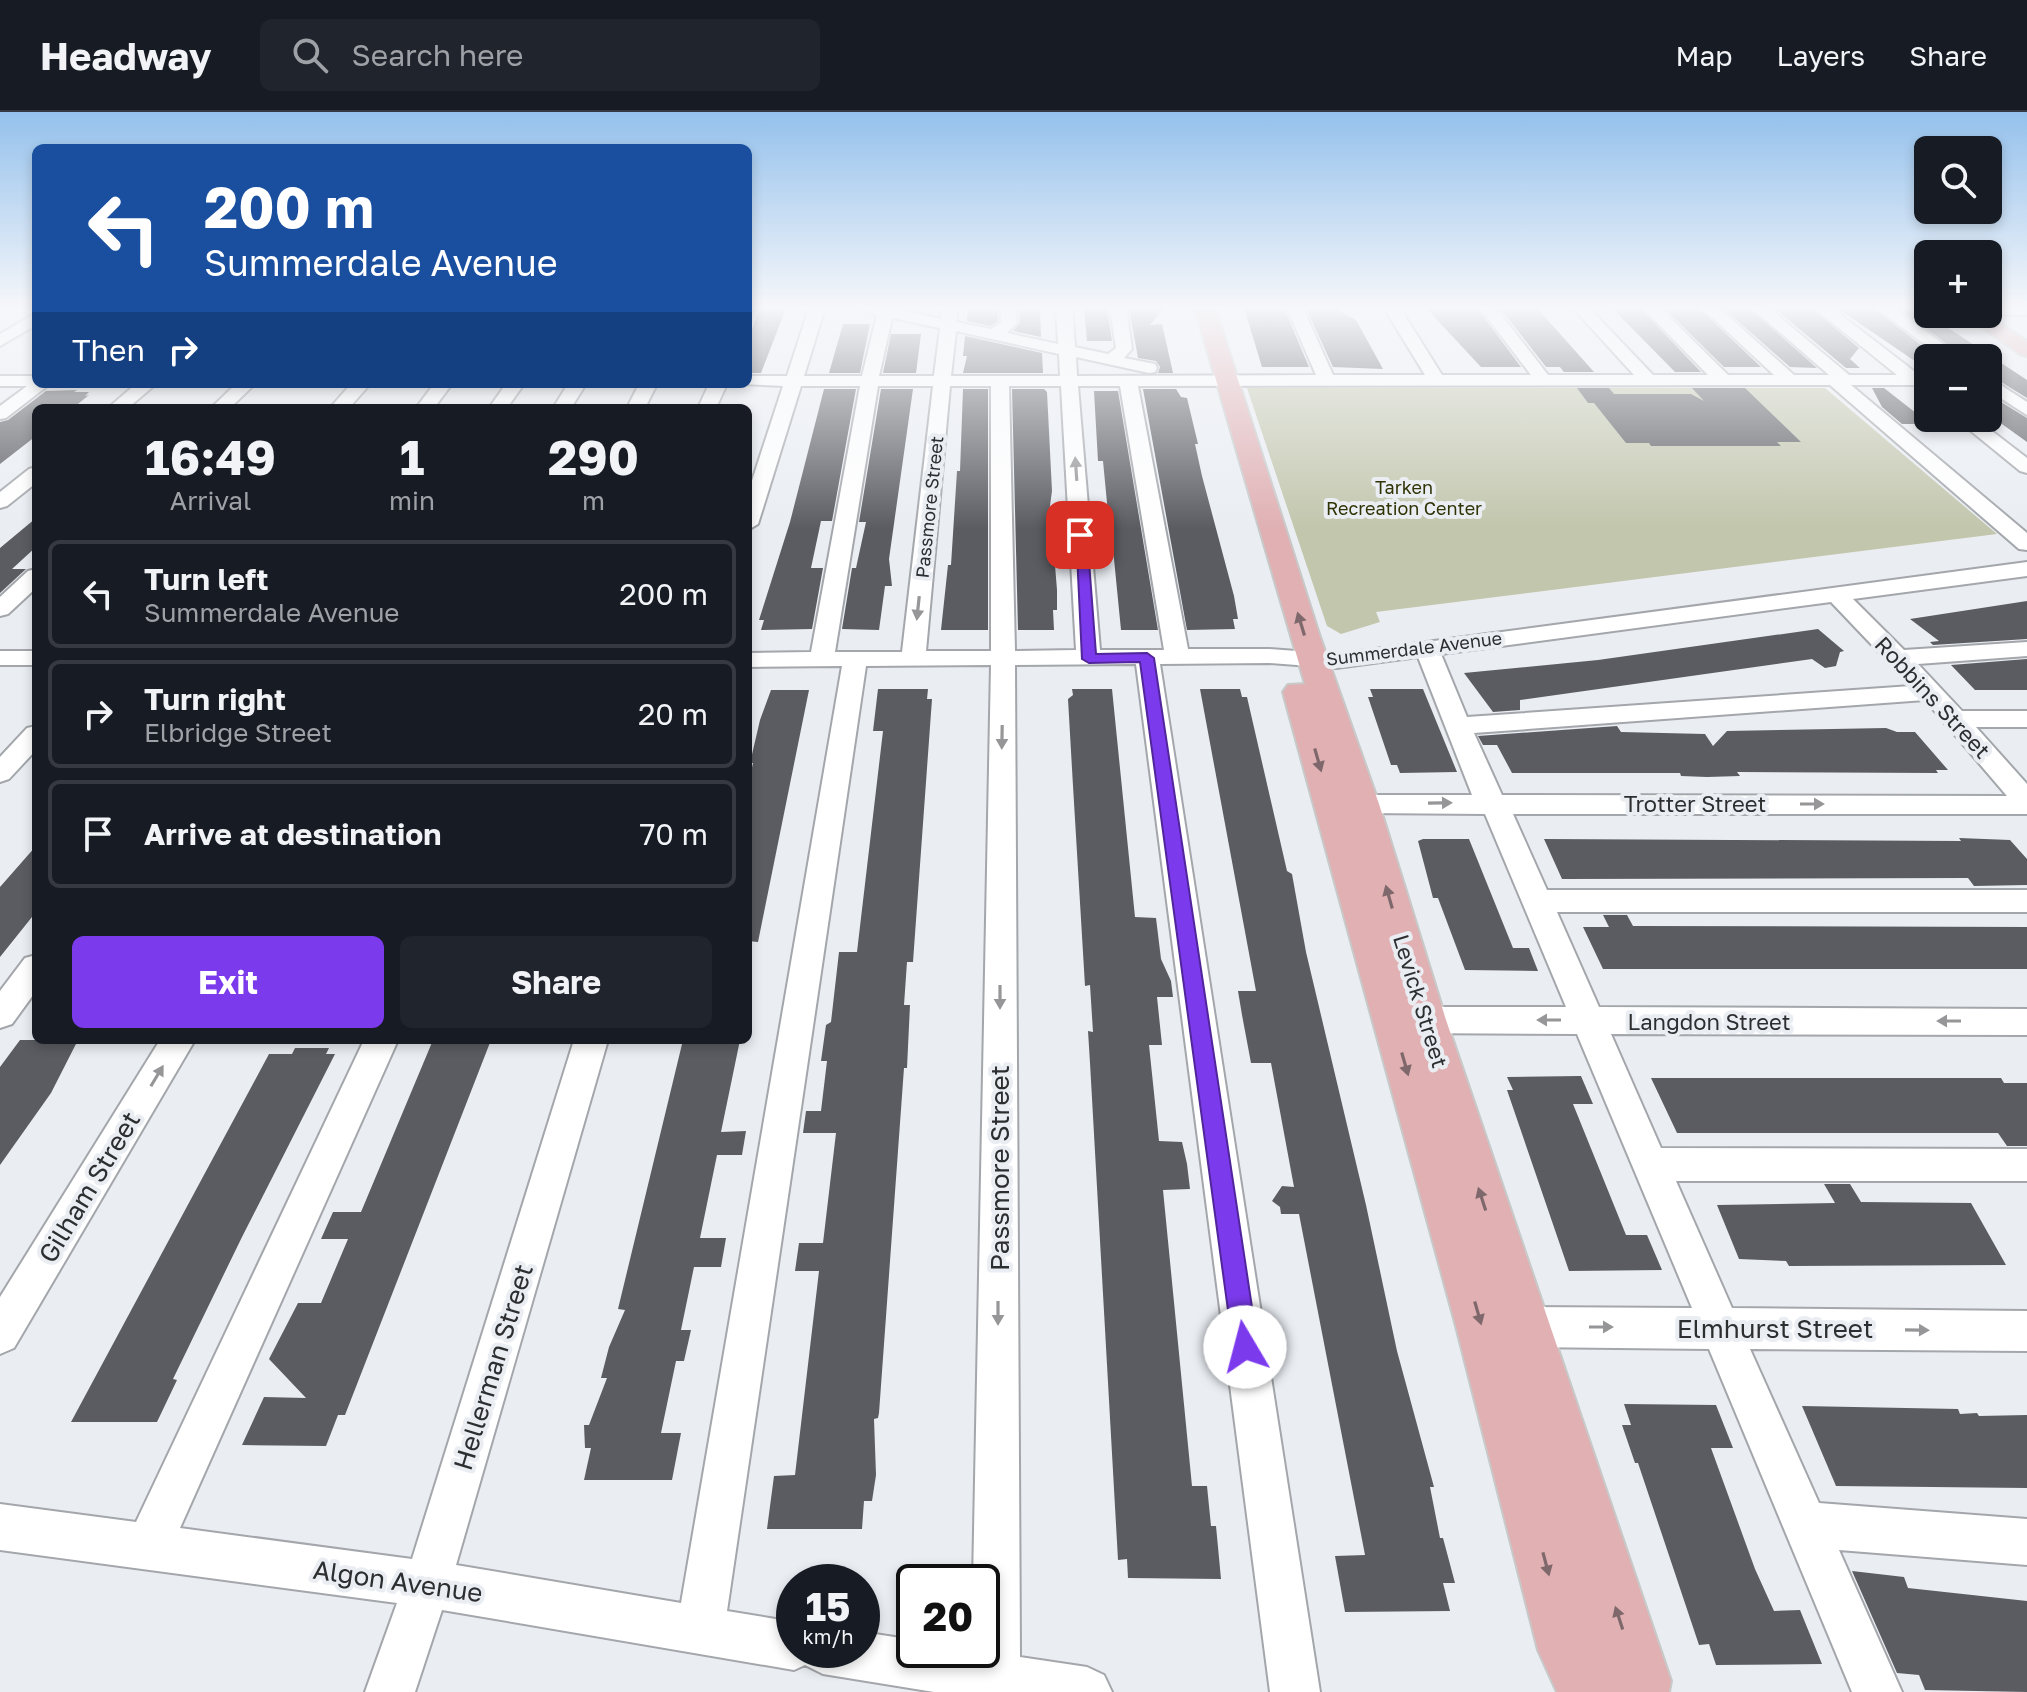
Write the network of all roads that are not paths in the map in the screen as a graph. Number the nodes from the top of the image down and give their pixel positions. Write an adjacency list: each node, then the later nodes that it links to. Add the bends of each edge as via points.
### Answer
1 (793, 381): 25 (street)
2 (870, 382): 38 (street)
3 (942, 382): 35 (street, Passmore Street, one-way to 35)
4 (1000, 382): 39 (street, Passmore Street)
5 (1069, 382): 40 (street, one-way to 5)
6 (1128, 382): 36 (street)
7 (1219, 382): 42 (main road, Levick Street)
8 (1841, 382): 26 (street)
9 (1888, 382): 10 (street)
10 (1914, 383)
11 (32, 387): 20 (street)
12 (142, 388): 16 (street)
13 (242, 388): 17 (street)
14 (357, 388): 18 (street)
15 (2002, 391): 19 (street)
16 (122, 404)
17 (224, 404)
18 (343, 404)
19 (2027, 410)
20 (0, 414)
21 (1982, 432): 22 (street)
22 (2027, 467)
23 (32, 476): 24 (street)
24 (0, 502)
25 (752, 511)
26 (2027, 544)
27 (2027, 569): 29 (street, Summerdale Avenue)
28 (32, 580): 30 (street)
29 (1837, 595): 31 (street, Summerdale Avenue); 37 (street, Robbins Street)
30 (0, 609)
31 (1426, 648): 42 (street, Summerdale Avenue, via 1336,661); 46 (street)
32 (2027, 649): 37 (street)
33 (0, 658): 34 (street)
34 (32, 658)
35 (913, 658): 38 (street, Summerdale Avenue); 39 (street, Summerdale Avenue)
36 (1162, 658): 40 (street, Summerdale Avenue); 42 (street, Summerdale Avenue); 79 (street)
37 (1900, 658): 43 (street, Robbins Street)
38 (838, 659): 41 (street, Summerdale Avenue); 73 (street)
39 (1003, 659): 40 (street, Summerdale Avenue); 76 (street, Passmore Street, one-way to 76)
40 (1089, 659)
41 (752, 660)
42 (1301, 660): 51 (main road, Levick Street); 56 (main road, Levick Street, one-way to 56)
43 (1931, 692): 44 (street, Robbins Street); 46 (street)
44 (1956, 719): 45 (street); 50 (street, Robbins Street)
45 (2027, 719)
46 (1459, 726): 49 (street)
47 (32, 738): 48 (street)
48 (0, 773)
49 (1492, 802): 50 (street, Trotter Street, one-way to 50); 51 (street, Trotter Street, one-way to 49); 52 (street)
50 (2027, 803)
51 (1362, 804): 56 (main road, Levick Street, one-way to 51)
52 (1536, 901): 53 (street); 57 (street)
53 (2027, 901)
54 (32, 972): 55 (street)
55 (0, 1015)
56 (1408, 1020): 57 (street, Langdon Street, one-way to 56); 64 (main road, Levick Street, one-way to 56); 80 (main road, Levick Street, one-way to 80, via 1482,1326 1569,1650)
57 (1588, 1020): 58 (street, Langdon Street, one-way to 57); 62 (street)
58 (2027, 1022)
59 (176, 1044): 67 (street, Gilham Street, one-way to 59)
60 (379, 1044): 71 (street)
61 (590, 1044): 72 (street, Hellerman Street)
62 (1650, 1164): 63 (street); 65 (street)
63 (2027, 1165)
64 (1523, 1327): 65 (street, Elmhurst Street, one-way to 65); 81 (main road, Levick Street, one-way to 64, via 1640,1681)
65 (1722, 1328): 66 (street, Elmhurst Street, one-way to 66); 68 (street)
66 (2027, 1331)
67 (0, 1334)
68 (1806, 1525): 70 (street); 82 (street)
69 (0, 1527): 71 (street, Algon Avenue)
70 (2027, 1542)
71 (148, 1547): 72 (street, Algon Avenue)
72 (427, 1584): 73 (street, Algon Avenue); 77 (street, Hellerman Street)
73 (700, 1631): 74 (street, Algon Avenue)
74 (776, 1643)
75 (880, 1659): 76 (street)
76 (996, 1677): 78 (street)
77 (390, 1692)
78 (1087, 1692)
79 (1295, 1692)
80 (1590, 1692)
81 (1638, 1692)
82 (1877, 1692)

